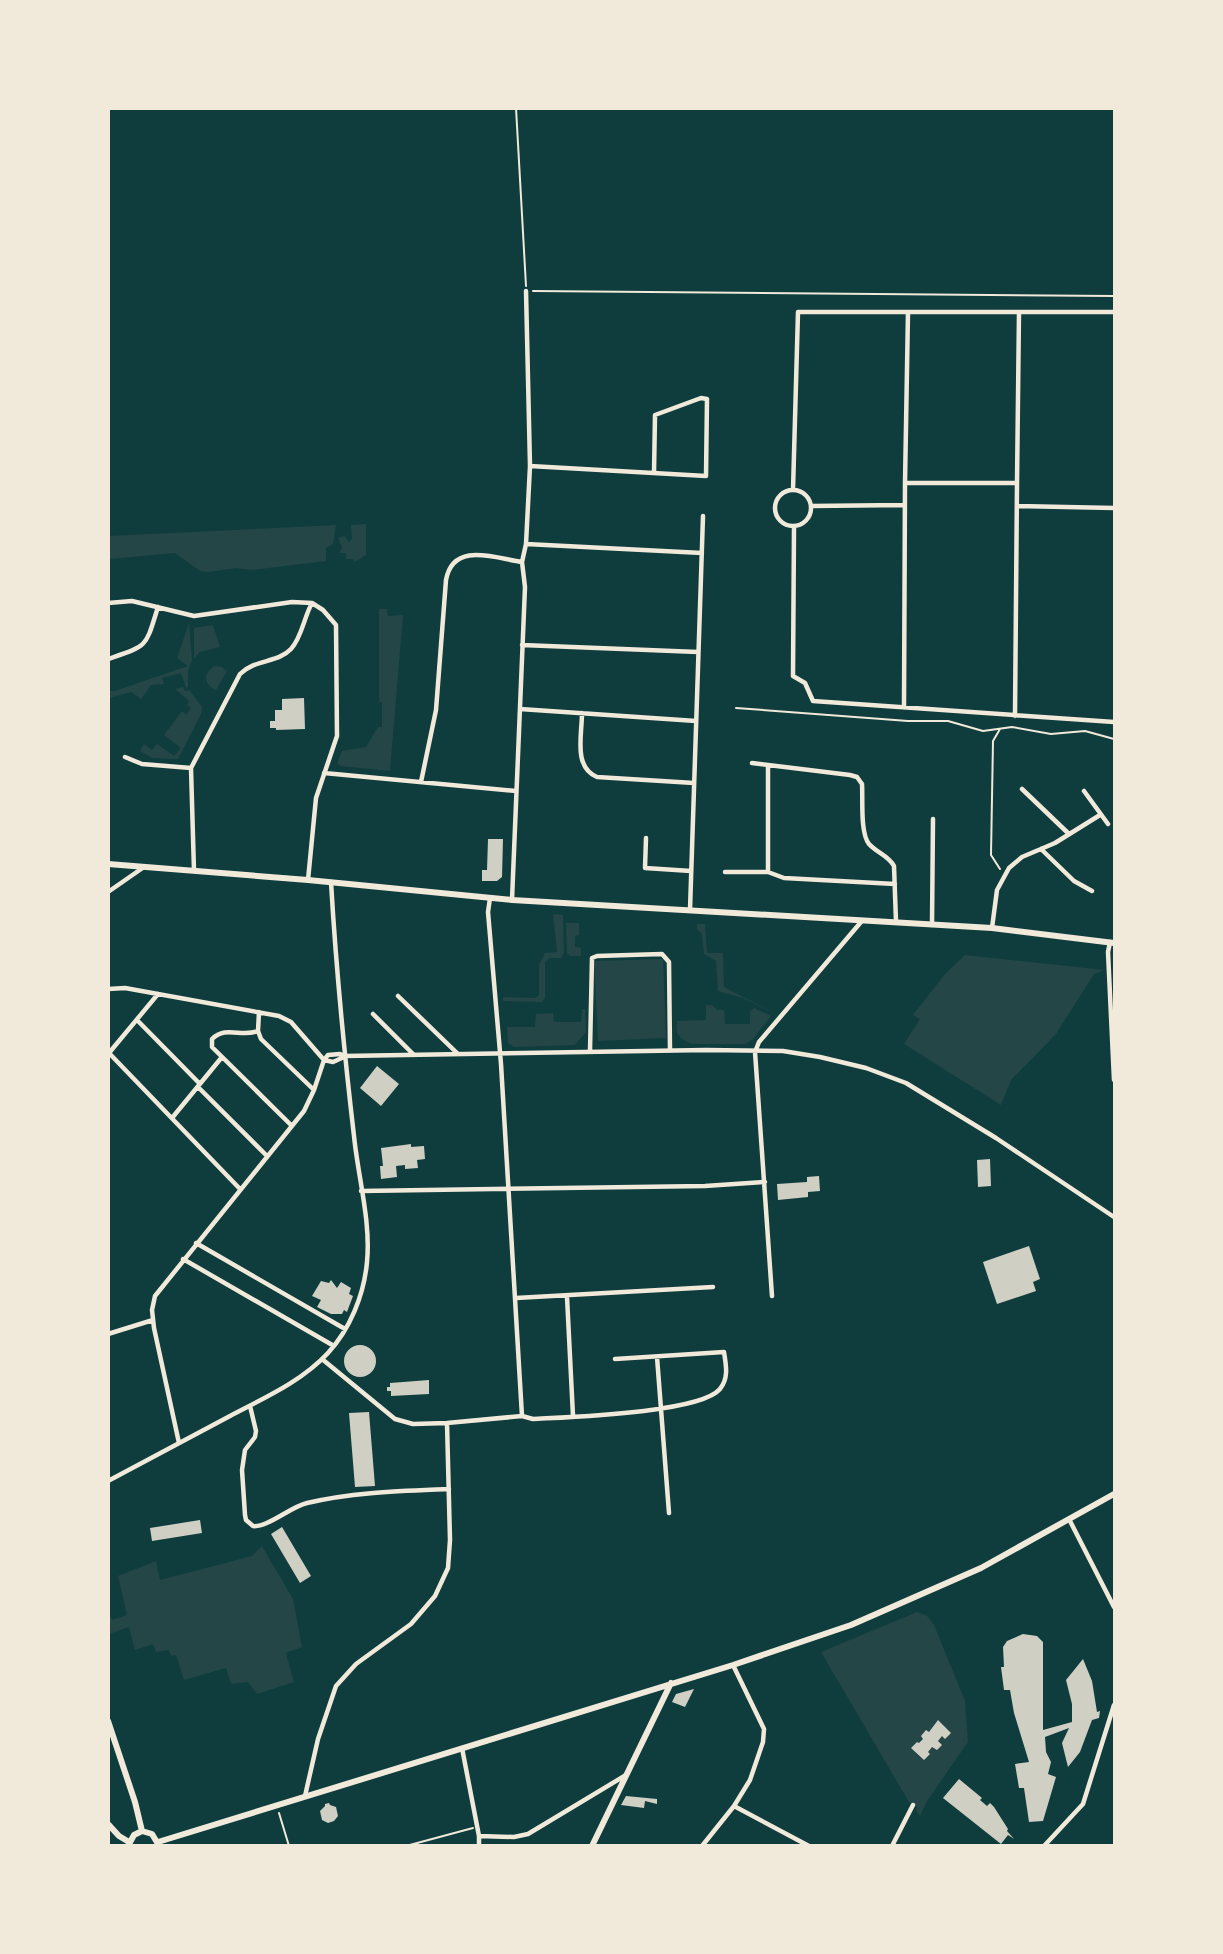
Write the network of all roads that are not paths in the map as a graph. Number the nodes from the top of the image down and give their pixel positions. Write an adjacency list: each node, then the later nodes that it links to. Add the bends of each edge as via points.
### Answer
1 (526, 291): 5 (street)
2 (908, 312): 3 (street); 7 (street); 9 (street, via 798,312)
3 (1019, 312): 4 (street); 8 (street)
4 (1115, 312)
5 (530, 466): 6 (street); 16 (street)
6 (654, 473): 6 (street, via 655,415 706,399 706,476)
7 (905, 483): 8 (street); 10 (street)
8 (1017, 483): 12 (street)
9 (793, 490): 11 (street, via 805,494); 15 (street, via 781,494 775,506 779,520)
10 (904, 505): 11 (street); 25 (street)
11 (811, 506): 15 (street, via 807,519)
12 (1017, 506): 13 (street); 28 (street)
13 (1115, 508)
14 (703, 516): 17 (street)
15 (794, 527): 25 (street, via 793,676 805,683 813,701)
16 (526, 544): 17 (street); 18 (street)
17 (702, 554): 23 (street)
18 (522, 562): 22 (street); 36 (street, via 473,554 450,566 436,710)
19 (108, 603): 21 (street, via 132,601)
20 (312, 603): 21 (street, via 292,601 194,616); 34 (street, via 291,649 240,674); 35 (street, via 336,625 337,736)
21 (158, 607): 24 (street, via 140,648)
22 (522, 645): 23 (street); 26 (street)
23 (698, 652): 29 (street)
24 (108, 659)
25 (904, 707): 28 (street)
26 (520, 709): 27 (street); 39 (street)
27 (582, 713): 29 (street); 37 (street, via 581,762 590,774)
28 (1015, 716): 30 (street)
29 (696, 721): 37 (street)
30 (1115, 722)
31 (125, 757): 34 (street, via 142,764)
32 (752, 764): 33 (street)
33 (768, 765): 52 (street); 55 (street, via 858,777 864,834 869,844 890,859)
34 (191, 768): 50 (street)
35 (324, 774): 36 (street); 53 (street, via 316,798)
36 (421, 782): 39 (street)
37 (694, 783): 49 (street)
38 (1022, 789): 44 (street)
39 (516, 791): 59 (street)
40 (1084, 791): 41 (street)
41 (1100, 815): 43 (street); 44 (street)
42 (933, 819): 63 (street)
43 (1108, 824)
44 (1069, 834): 46 (street)
45 (646, 838): 49 (street, via 645,868)
46 (1041, 849): 56 (street, via 1074,881); 64 (street, via 1022,857 1003,876)
47 (108, 864): 48 (main road)
48 (144, 867): 50 (main road); 57 (street)
49 (691, 871): 60 (street)
50 (194, 872): 53 (main road)
51 (725, 872): 52 (street)
52 (768, 872): 55 (street, via 785,878)
53 (308, 880): 54 (main road)
54 (331, 882): 58 (main road); 80 (street)
55 (895, 884): 62 (street)
56 (1092, 891)
57 (108, 892)
58 (490, 898): 59 (main road); 79 (street)
59 (512, 900): 60 (main road)
60 (690, 912): 61 (main road)
61 (861, 922): 62 (main road); 75 (street)
62 (896, 923): 63 (main road)
63 (932, 925): 64 (main road)
64 (992, 928): 65 (main road)
65 (1112, 943): 83 (street, via 1108,952)
66 (108, 989): 67 (street)
67 (158, 994): 69 (street); 71 (street)
68 (398, 996): 77 (street)
69 (259, 1012): 72 (street); 82 (street, via 291,1022)
70 (373, 1014): 78 (street)
71 (136, 1020): 76 (street); 84 (street)
72 (258, 1031): 81 (street, via 218,1034 212,1047); 85 (street)
73 (670, 1050): 74 (street); 74 (street, via 669,961 662,954 592,958); 75 (street)
74 (590, 1051): 79 (street)
75 (755, 1052): 89 (street); 93 (street, via 783,1051 820,1058 906,1083)
76 (109, 1053): 86 (street)
77 (459, 1054): 78 (street); 79 (street)
78 (415, 1055): 80 (street)
79 (500, 1055): 91 (street)
80 (344, 1056): 82 (street, via 333,1062); 92 (street)
81 (222, 1057): 84 (street); 87 (street)
82 (324, 1060): 85 (street)
83 (1115, 1080)
84 (199, 1085): 86 (street); 88 (street)
85 (314, 1090): 87 (street)
86 (172, 1118): 90 (street)
87 (292, 1126): 88 (street)
88 (267, 1156): 90 (street)
89 (765, 1182): 91 (street); 97 (street)
90 (240, 1189): 94 (street)
91 (509, 1190): 92 (street); 99 (street)
92 (361, 1191): 101 (street, via 367,1261 360,1296)
93 (1115, 1217)
94 (196, 1243): 95 (street); 101 (street)
95 (183, 1259): 100 (street, via 155,1296); 103 (street)
96 (713, 1287): 98 (street)
97 (772, 1296)
98 (567, 1297): 99 (street); 110 (street)
99 (516, 1298): 109 (street)
100 (153, 1320): 102 (street); 112 (street)
101 (345, 1329): 103 (street)
102 (108, 1335)
103 (334, 1346): 105 (street)
104 (657, 1357): 106 (street); 108 (street); 108 (street, via 724,1352 727,1369 722,1387 714,1394)
105 (322, 1359): 107 (street, via 300,1378); 111 (street, via 395,1419 413,1424)
106 (615, 1359)
107 (250, 1406): 112 (street); 114 (street, via 256,1431 245,1450 242,1470 246,1520 256,1527 307,1503)
108 (660, 1409): 110 (street); 116 (street)
109 (523, 1416): 110 (street); 111 (street)
110 (573, 1416)
111 (447, 1423): 114 (street)
112 (179, 1443): 113 (street)
113 (108, 1481)
114 (449, 1489): 125 (street, via 448,1568 435,1596 411,1624 356,1664 336,1686)
115 (1115, 1494): 117 (main road)
116 (668, 1513)
117 (1070, 1521): 118 (street); 119 (main road, via 932,1591 842,1629)
118 (1115, 1607)
119 (733, 1665): 120 (main road); 127 (street, via 764,1729 750,1780)
120 (671, 1683): 123 (main road); 124 (main road)
121 (1115, 1705): 138 (street, via 1083,1804)
122 (108, 1721): 129 (main road)
123 (462, 1748): 125 (main road); 130 (street)
124 (626, 1774): 130 (street, via 528,1834); 134 (main road)
125 (305, 1796): 132 (main road)
126 (913, 1805): 137 (street)
127 (734, 1806): 135 (street); 136 (street)
128 (108, 1824): 131 (main road)
129 (142, 1831): 131 (main road); 132 (main road, via 152,1834)
130 (479, 1836): 133 (street)
131 (128, 1844)
132 (158, 1844)
133 (479, 1846)
134 (592, 1846)
135 (702, 1846)
136 (809, 1846)
137 (892, 1846)
138 (1044, 1846)

